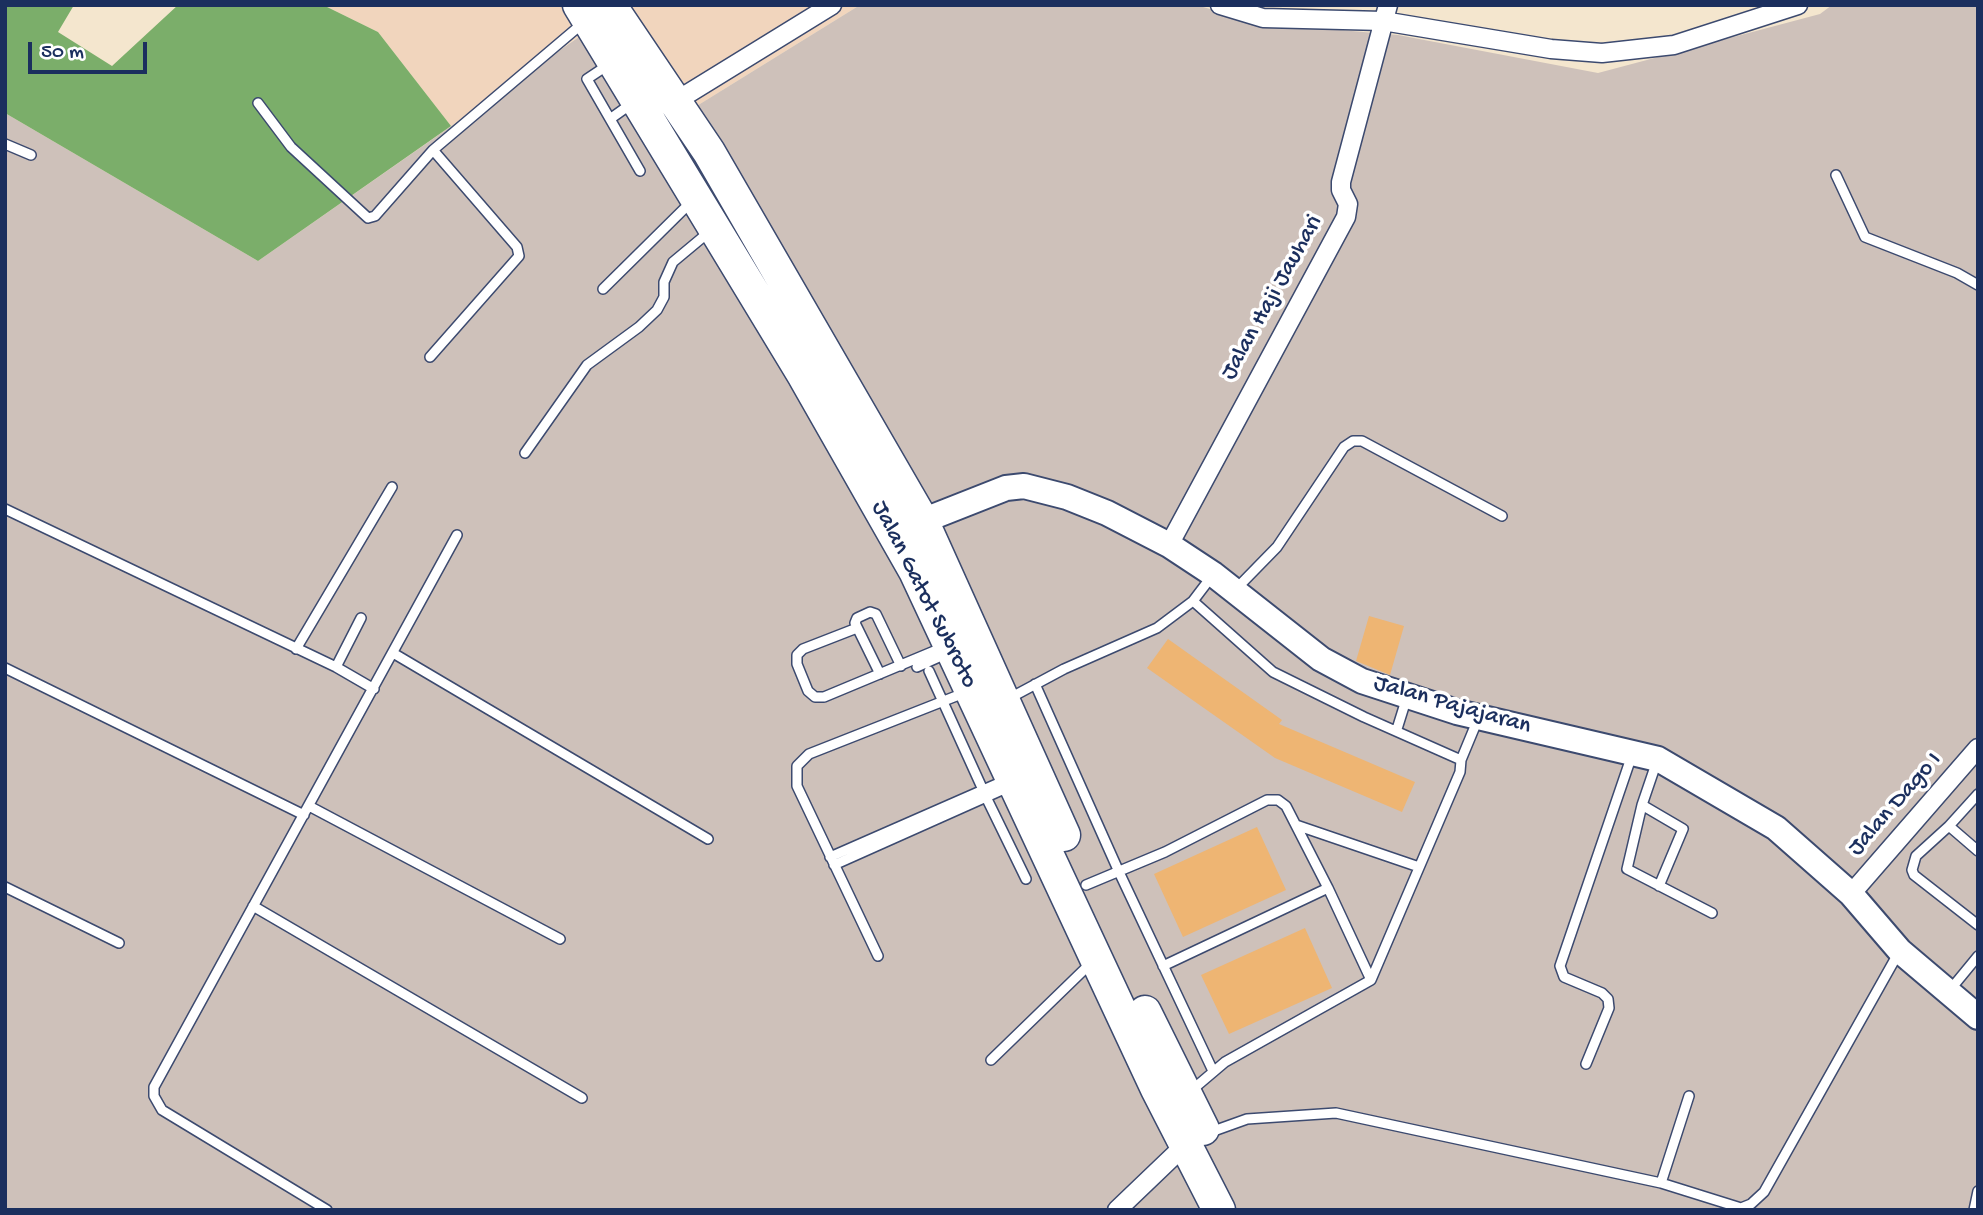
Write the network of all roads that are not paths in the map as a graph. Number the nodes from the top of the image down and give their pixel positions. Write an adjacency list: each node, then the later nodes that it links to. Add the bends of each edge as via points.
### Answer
1 (832, 5): 7 (street)
2 (1220, 5): 5 (street, via 1263,18)
3 (1798, 5): 5 (street, via 1674,45 1627,52 1551,50)
4 (592, 10): 6 (highway, Jalan Gatot Subroto); 7 (highway, Jalan Gatot Subroto); 12 (lane)
5 (1385, 13): 28 (street, Jalan Haji Jauhari, via 1341,182 1348,205 1346,217)
6 (612, 62): 9 (highway, Jalan Gatot Subroto); 10 (lane, via 587,79)
7 (676, 102): 9 (street); 25 (highway, Jalan Gatot Subroto)
8 (258, 103): 12 (lane, via 291,147 368,218 375,216)
9 (641, 109): 10 (lane); 16 (highway, Jalan Gatot Subroto)
10 (610, 119): 14 (lane)
11 (5, 144): 13 (lane)
12 (433, 150): 20 (lane, via 517,247 519,256)
13 (31, 155)
14 (640, 170)
15 (1836, 175): 18 (lane, via 1866,237)
16 (695, 198): 17 (highway, Jalan Gatot Subroto); 19 (lane)
17 (713, 228): 21 (lane, via 673,262 657,310 587,365); 26 (highway, Jalan Gatot Subroto)
18 (1978, 285)
19 (603, 289)
20 (430, 358)
21 (525, 453)
22 (392, 487): 34 (lane)
23 (5, 509): 34 (lane)
24 (1502, 516): 30 (lane, via 1353,441 1344,447 1277,547)
25 (922, 520): 26 (main road, Jalan Pajajaran); 28 (main road, Jalan Pajajaran, via 993,492 1024,486 1107,513); 43 (highway, Jalan Gatot Subroto)
26 (894, 533): 36 (highway, Jalan Gatot Subroto)
27 (457, 535): 35 (lane)
28 (1169, 545): 29 (main road, Jalan Pajajaran)
29 (1213, 574): 30 (main road, Jalan Pajajaran); 31 (lane)
30 (1235, 590): 45 (main road, Jalan Pajajaran, via 1321,659 1362,681)
31 (1193, 601): 43 (lane, via 1138,639); 47 (lane, via 1273,672)
32 (361, 618): 38 (lane)
33 (857, 628): 37 (lane, via 857,618 876,614); 41 (lane); 41 (lane, via 797,655 808,691 824,697)
34 (296, 649): 38 (lane)
35 (393, 653): 42 (lane); 59 (lane)
36 (944, 656): 37 (lane); 39 (lane); 44 (highway, Jalan Gatot Subroto)
37 (901, 666): 41 (lane)
38 (335, 667): 42 (lane)
39 (916, 667)
40 (5, 668): 56 (lane)
41 (880, 674)
42 (374, 689): 56 (lane)
43 (1022, 692): 63 (lane); 65 (highway, Jalan Gatot Subroto)
44 (957, 696): 52 (highway, Jalan Gatot Subroto); 53 (lane); 61 (lane, via 802,758 797,766 797,786)
45 (1408, 696): 46 (main road, Jalan Pajajaran); 47 (lane)
46 (1479, 717): 49 (main road, Jalan Pajajaran); 51 (lane)
47 (1397, 729): 51 (lane)
48 (1978, 748): 69 (street, Jalan Dago I)
49 (1633, 752): 50 (main road, Jalan Pajajaran); 84 (lane, via 1560,966 1563,977 1608,999 1609,1008)
50 (1658, 759): 55 (lane); 69 (main road, Jalan Pajajaran, via 1776,828)
51 (1461, 760): 62 (lane)
52 (1015, 780): 53 (lane); 78 (highway, Jalan Gatot Subroto)
53 (985, 793): 61 (lane); 64 (lane)
54 (1978, 794): 58 (lane)
55 (1643, 805): 66 (lane, via 1627,869); 66 (lane, via 1683,829)
56 (307, 810): 70 (lane); 73 (lane)
57 (1296, 825): 62 (lane); 63 (lane, via 1286,806 1267,800); 68 (lane)
58 (1949, 826): 60 (lane); 72 (lane, via 1916,856 1912,870)
59 (708, 839)
60 (1978, 851)
61 (832, 861): 77 (lane)
62 (1419, 867): 80 (lane)
63 (1119, 872): 65 (lane); 79 (lane)
64 (1026, 880)
65 (1086, 885): 86 (highway, Jalan Gatot Subroto)
66 (1660, 886): 71 (lane)
67 (5, 887): 74 (lane)
68 (1328, 888): 79 (lane); 80 (lane)
69 (1851, 894): 75 (main road, Jalan Pajajaran)
70 (253, 906): 88 (lane); 92 (lane, via 157,1075 154,1096 162,1110)
71 (1712, 913)
72 (1978, 925)
73 (560, 939)
74 (119, 943)
75 (1900, 951): 81 (main road, Jalan Pajajaran); 90 (lane, via 1757,1199 1741,1208)
76 (1978, 956): 81 (lane)
77 (878, 957)
78 (1096, 959): 83 (lane); 89 (highway, Jalan Gatot Subroto, via 1157,1089)
79 (1163, 966): 85 (lane)
80 (1371, 980): 85 (lane)
81 (1948, 992): 82 (main road, Jalan Pajajaran)
82 (1978, 1017)
83 (991, 1060)
84 (1586, 1064)
85 (1213, 1070): 86 (lane)
86 (1185, 1095): 89 (highway, Jalan Gatot Subroto)
87 (1689, 1096): 90 (lane)
88 (582, 1098)
89 (1197, 1139): 90 (lane, via 1247,1119 1336,1113); 93 (street); 94 (highway, Jalan Gatot Subroto); 95 (highway, Jalan Gatot Subroto)
90 (1661, 1183)
91 (1978, 1191): 96 (lane)
92 (327, 1210)
93 (1117, 1210)
94 (1219, 1210)
95 (1240, 1210)
96 (1974, 1210)

